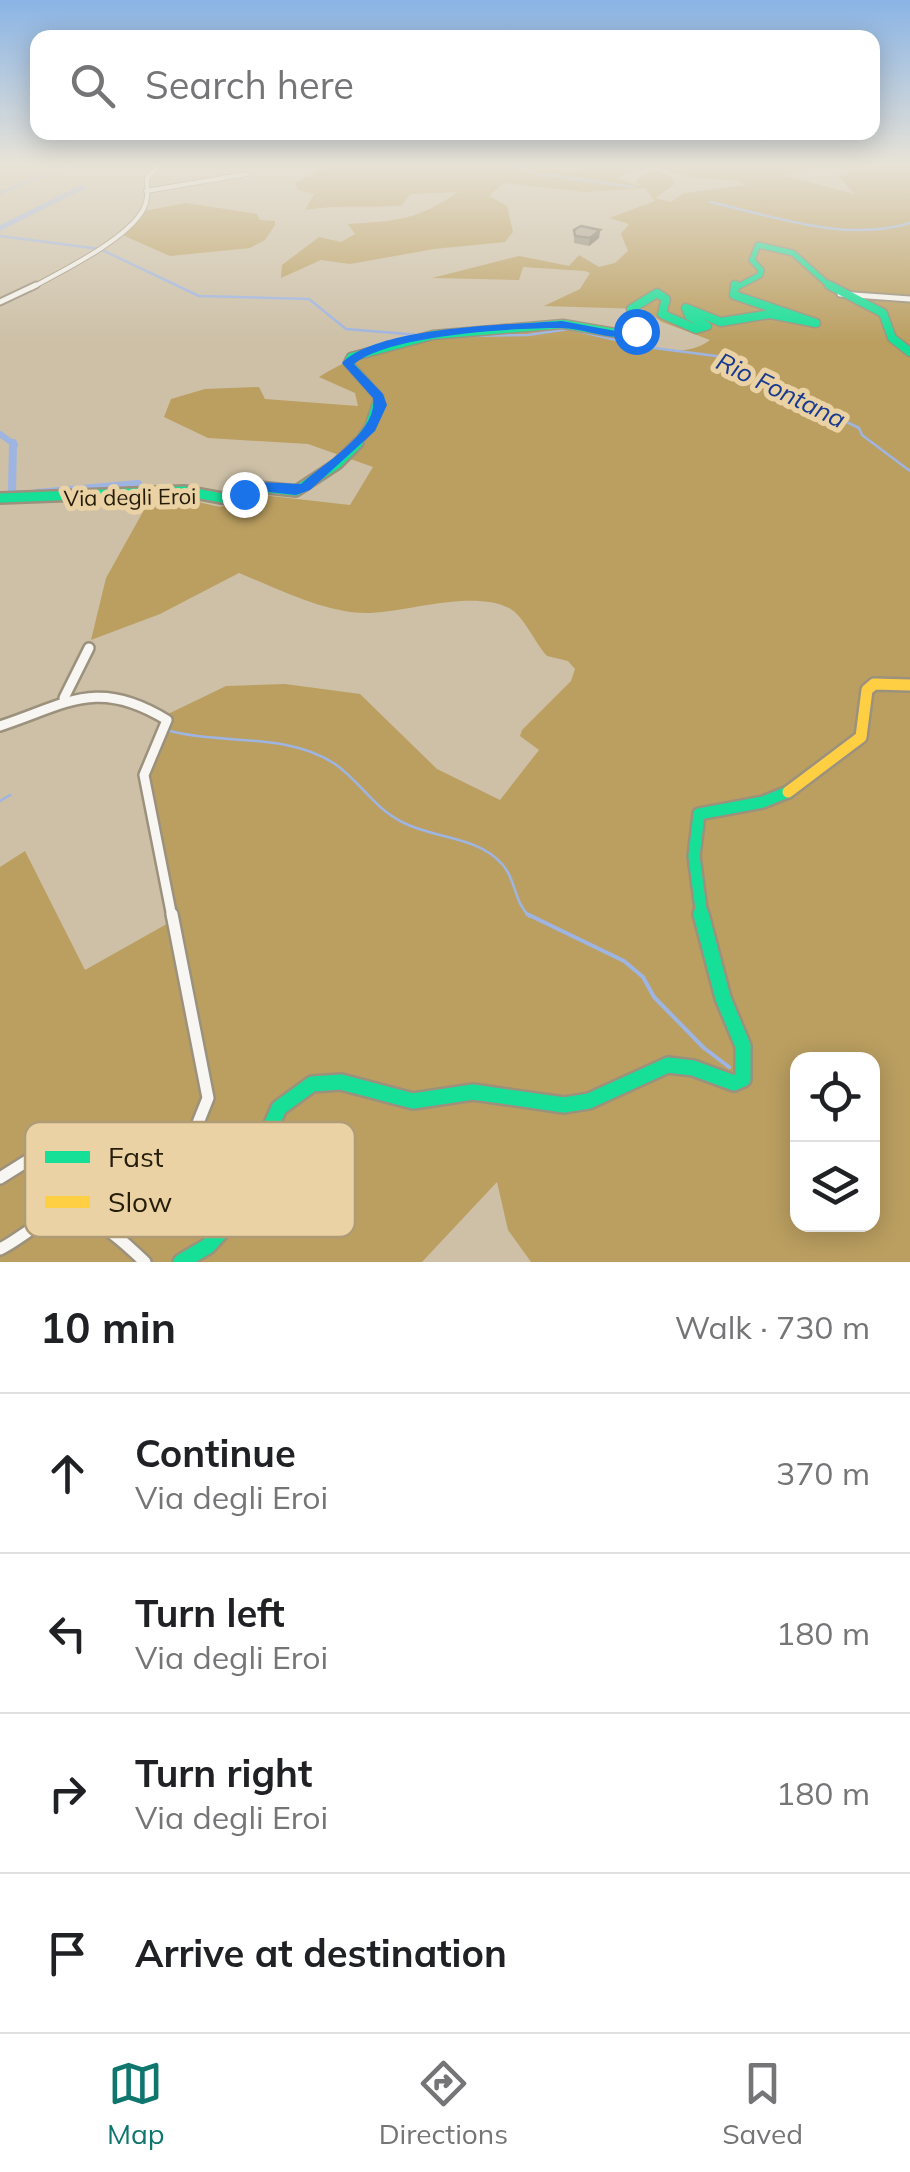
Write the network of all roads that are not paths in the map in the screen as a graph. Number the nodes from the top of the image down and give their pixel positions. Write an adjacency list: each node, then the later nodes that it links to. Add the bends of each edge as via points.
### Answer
1 (129, 224): 4 (street, via 49,280)
2 (840, 294): 3 (street); 5 (street, via 883,313 892,338); 6 (street, Via degli Eroi, via 802,255 758,245 752,260 760,275 735,286 734,295 816,323 770,314 723,322 686,308 707,326 696,329 662,314 666,299 657,294 632,309 636,331 627,335 562,324 409,338 351,357 348,363 379,397 377,416 360,441 296,491 258,486 222,498 184,491)
3 (910, 299)
4 (0, 302)
5 (910, 352)
6 (0, 498)
7 (89, 648): 9 (street)
8 (910, 684): 12 (street, via 870,685 854,746 781,797 699,814 693,832 696,876 724,1001 748,1056 743,1079 734,1083 670,1065 582,1104 551,1106 472,1092 410,1102 346,1080 294,1093)
9 (64, 698): 10 (street); 11 (street, via 94,693 152,709 166,720 165,737 144,776 208,1098)
10 (0, 726)
11 (198, 1122)
12 (272, 1122)
13 (25, 1162): 14 (street)
14 (0, 1178)
15 (25, 1235): 18 (street)
16 (118, 1237): 19 (street)
17 (218, 1237): 20 (street)
18 (0, 1250)
19 (146, 1262)
20 (182, 1262)

